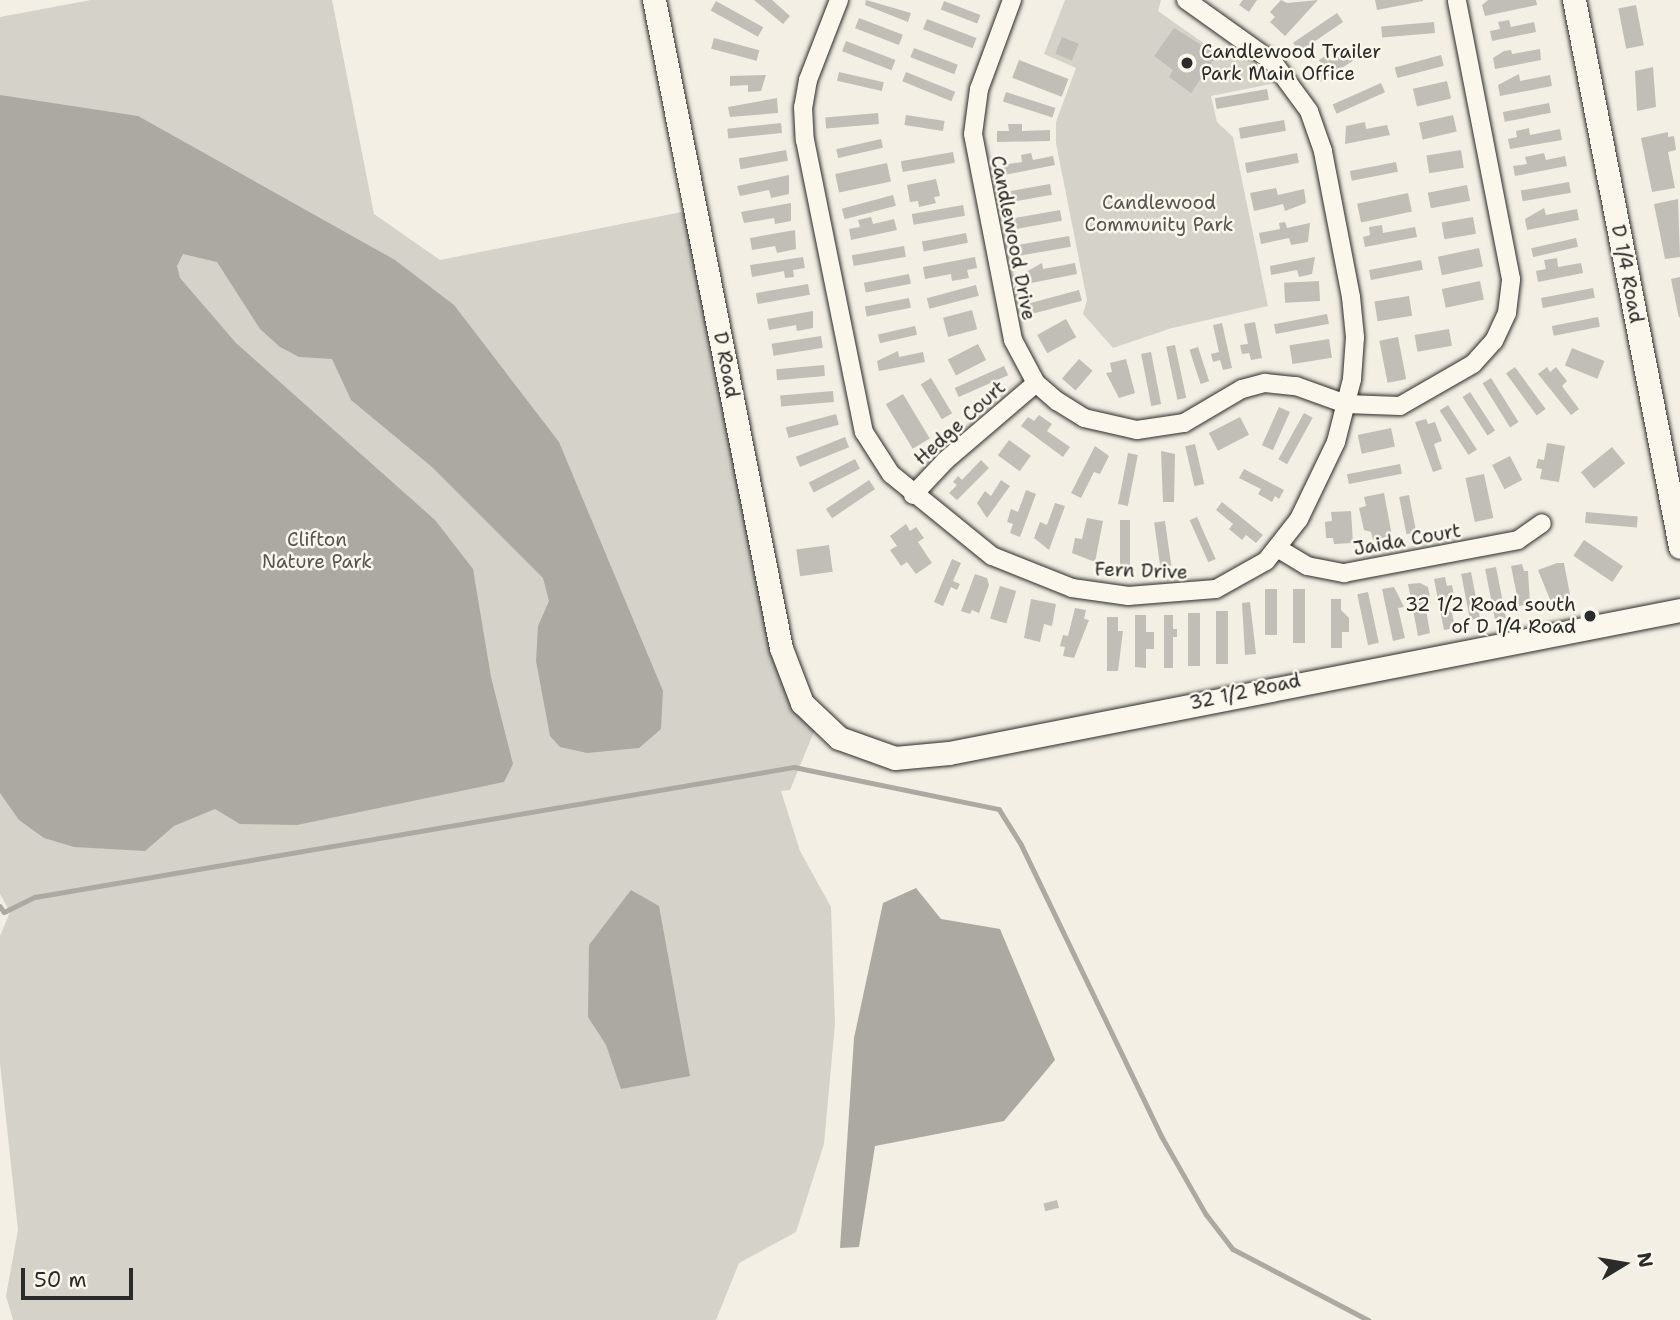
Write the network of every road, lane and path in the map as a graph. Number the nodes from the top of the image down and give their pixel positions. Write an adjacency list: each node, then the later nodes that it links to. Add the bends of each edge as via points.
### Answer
1 (654, 0): 14 (street, D Road, via 781,648 792,684)
2 (839, 0): 9 (street, Fern Drive, via 808,80 803,107 805,140 864,432 891,474)
3 (1012, 0): 7 (street, Candlewood Drive, via 979,89 973,134 1007,320)
4 (1186, 0): 8 (street, Fern Drive, via 1273,62 1300,93 1317,130 1351,297 1355,337)
5 (1458, 0): 8 (street, Candlewood Drive, via 1509,266 1507,313 1484,354 1416,400 1392,407)
6 (1574, 0): 11 (street, D 1/4 Road)
7 (1036, 383): 8 (street, Candlewood Drive, via 1084,418 1137,430 1184,423 1242,389 1265,383 1296,386); 9 (street, Hedge Court, via 946,460)
8 (1346, 404): 12 (street, Fern Drive, via 1336,442)
9 (913, 495): 12 (street, Fern Drive, via 992,556 1035,576 1100,593 1178,595 1216,589 1252,572)
10 (1542, 523): 12 (street, Jaida Court, via 1518,540 1344,573 1307,566)
11 (1680, 547)
12 (1279, 548)
13 (1680, 610): 14 (street, 32 1/2 Road, via 923,757 895,758 862,750)
14 (818, 722)

